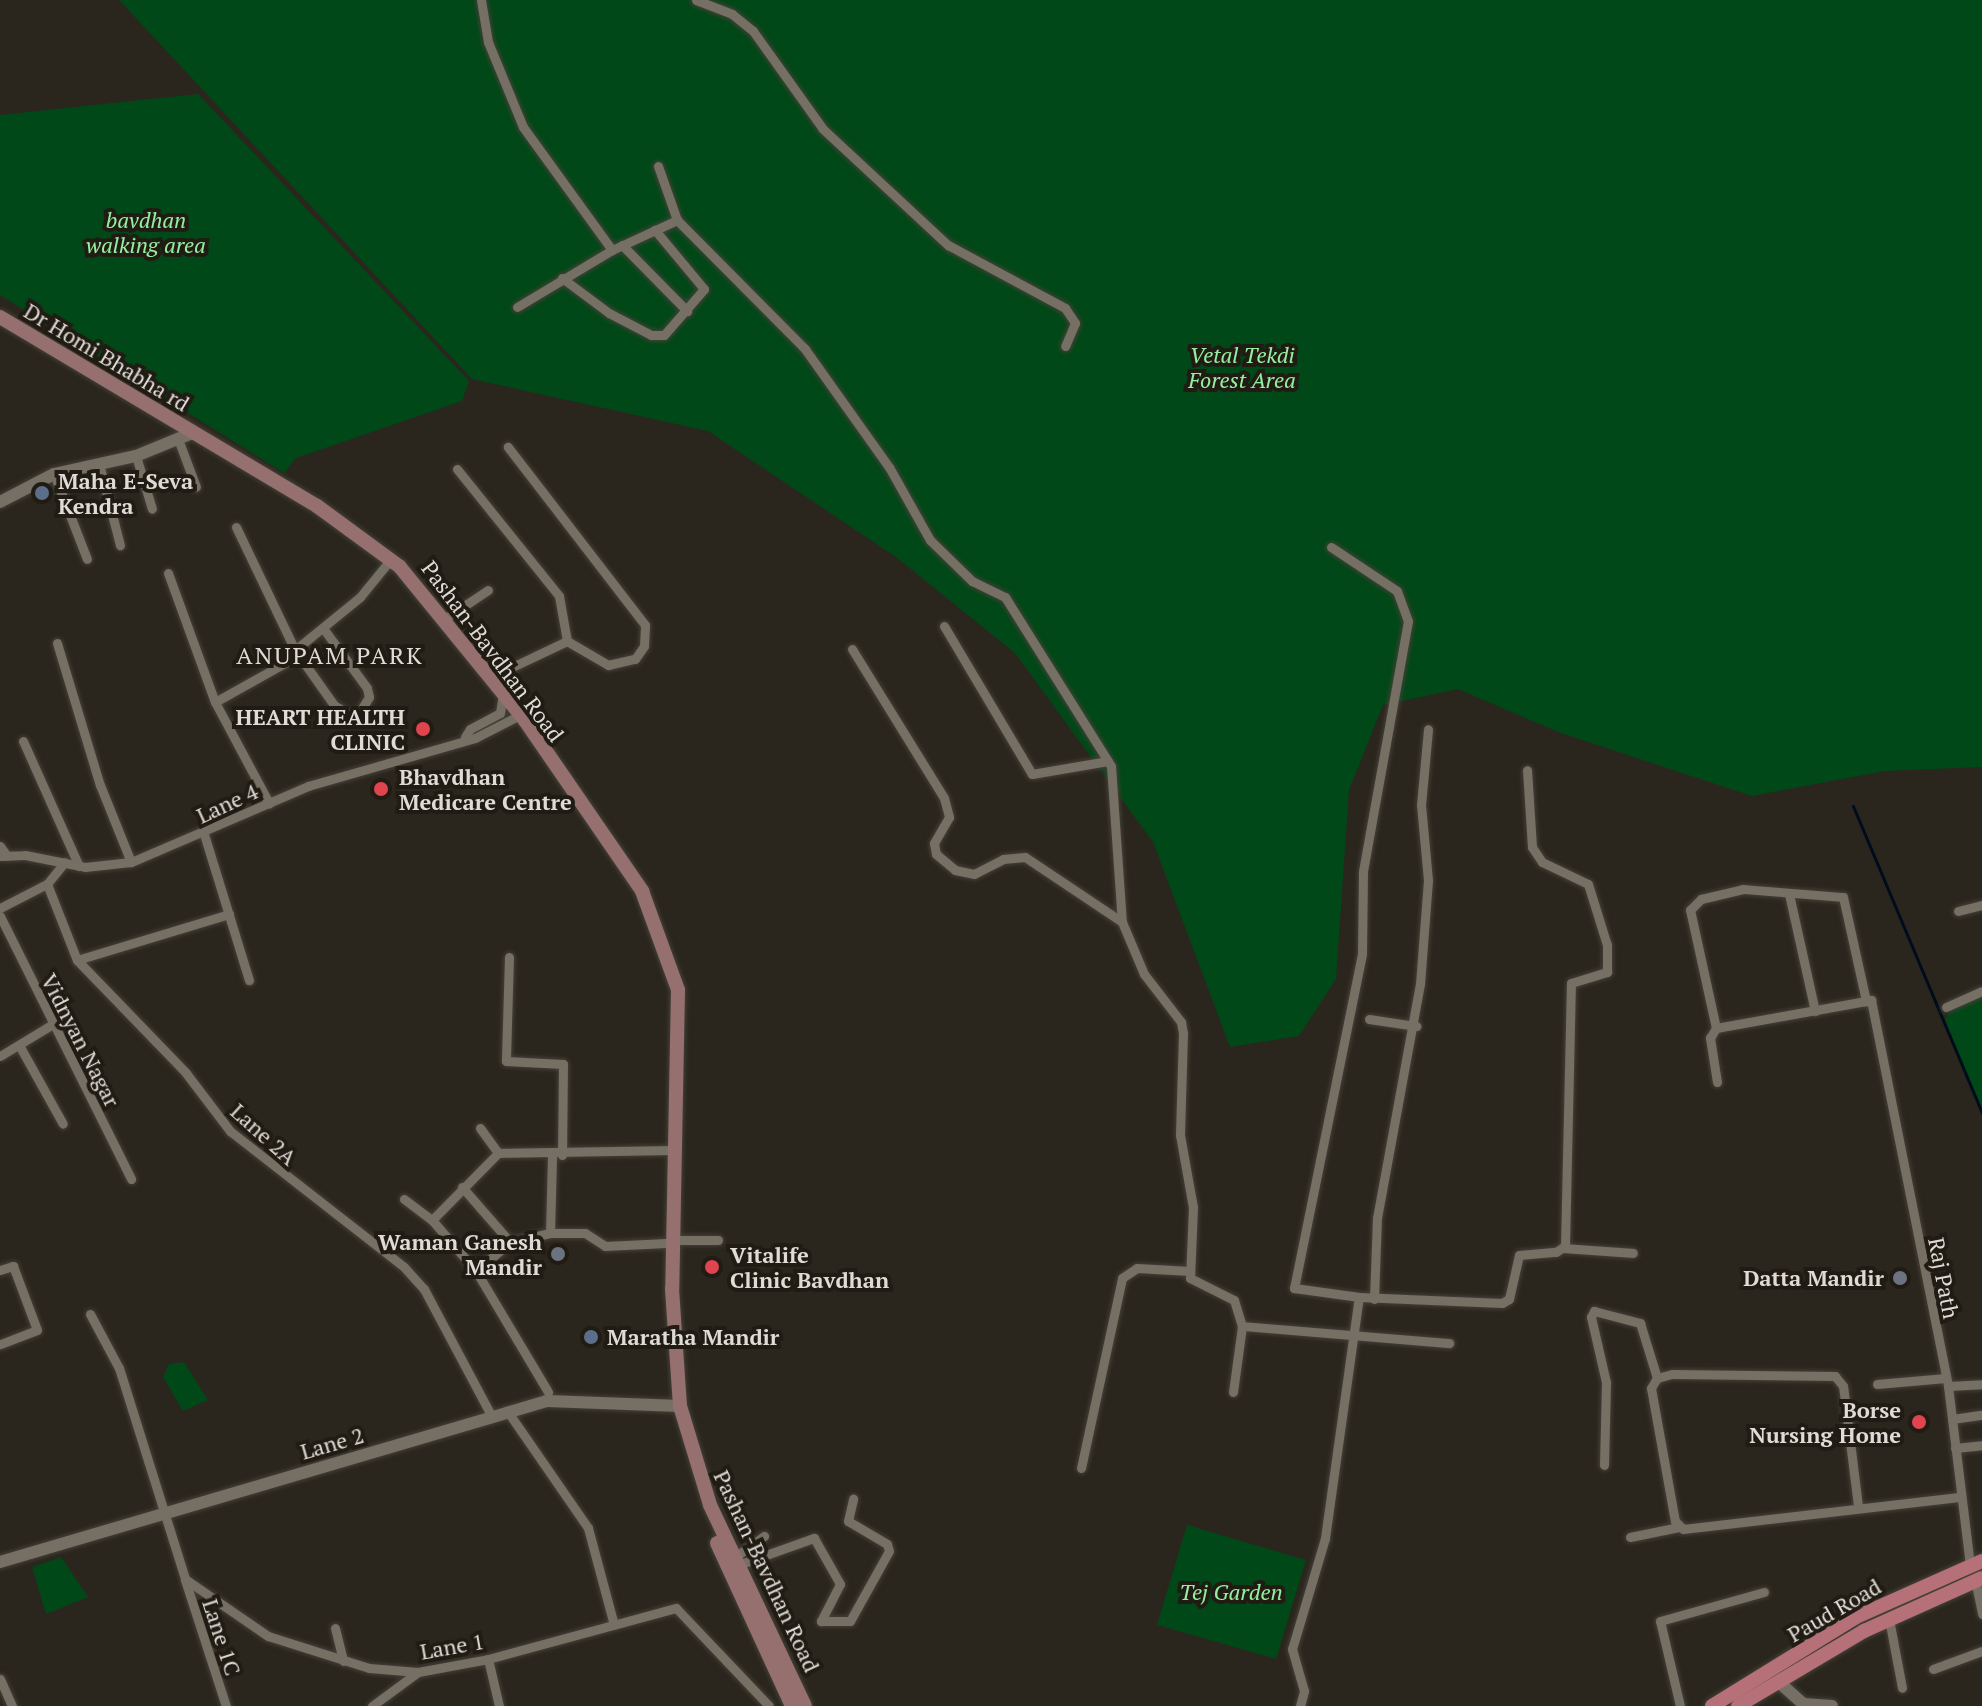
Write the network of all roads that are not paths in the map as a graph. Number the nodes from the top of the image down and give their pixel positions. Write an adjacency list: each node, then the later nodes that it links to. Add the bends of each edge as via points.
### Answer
1 (481, 0): 7 (street, via 488,42 523,127)
2 (696, 0): 12 (street, via 732,14 753,31 823,129 948,245 1065,308 1075,323)
3 (658, 166): 4 (street)
4 (677, 220): 5 (street); 44 (street, via 805,349 889,467 930,540 972,581 1005,597)
5 (655, 230): 6 (street); 10 (street, via 702,283 703,295)
6 (622, 245): 7 (street); 10 (street)
7 (612, 250): 8 (street)
8 (562, 278): 9 (street); 10 (street, via 609,313 655,337 664,335)
9 (517, 307)
10 (687, 311)
11 (0, 317): 13 (main road, Dr Homi Bhabha rd)
12 (1065, 346)
13 (192, 433): 14 (street); 27 (main road, Pashan-Bavdhan Road, via 317,506)
14 (178, 439): 16 (street); 20 (street)
15 (508, 447): 33 (street, via 645,625 644,646 624,664 592,660)
16 (136, 456): 17 (street); 22 (street)
17 (99, 464): 19 (street); 24 (street)
18 (457, 469): 33 (street, via 559,596)
19 (54, 474): 21 (street); 26 (street)
20 (196, 487)
21 (0, 502)
22 (152, 509)
23 (236, 527): 36 (street)
24 (120, 545)
25 (1331, 547): 94 (street, via 1397,591 1408,621 1363,872 1358,978 1294,1288)
26 (87, 559)
27 (391, 559): 30 (main road, Pashan-Bavdhan Road); 32 (street, via 360,597)
28 (168, 573): 39 (street)
29 (488, 590): 30 (street)
30 (443, 620): 37 (main road, Pashan-Bavdhan Road)
31 (944, 626): 44 (street, via 1032,774)
32 (323, 628): 36 (street); 36 (street, via 367,688 366,707 349,714 334,705)
33 (567, 641): 37 (street)
34 (57, 643): 51 (street, via 100,785)
35 (852, 649): 60 (street, via 944,798 949,817 934,843 936,854 955,870 974,874 1003,859 1025,857)
36 (297, 652): 39 (street)
37 (489, 678): 38 (main road, Pashan-Bavdhan Road)
38 (503, 695): 40 (main road, Pashan-Bavdhan Road); 42 (street, Lane 4, via 500,713)
39 (215, 702): 46 (street)
40 (520, 715): 42 (street, Lane 4, via 475,738); 75 (main road, Pashan-Bavdhan Road, via 642,891 667,947 678,990)
41 (1428, 729): 70 (street, via 1421,805 1428,880)
42 (465, 737): 46 (street, Lane 4)
43 (23, 741): 52 (street)
44 (1108, 761): 60 (street, via 1117,785)
45 (1527, 770): 89 (street, via 1532,847 1542,862 1588,884 1607,945 1607,972 1571,983)
46 (269, 803): 47 (street, Lane 4)
47 (204, 834): 51 (street, Lane 4); 58 (street)
48 (0, 846): 49 (street)
49 (3, 856): 50 (street, Lane 4)
50 (65, 862): 52 (street, Lane 4); 53 (street)
51 (131, 862): 52 (street, Lane 4)
52 (79, 866)
53 (47, 884): 56 (street); 62 (street, Lane 2A)
54 (1789, 894): 65 (street, Raj Path, via 1843,897); 67 (street); 71 (street, via 1724,890 1690,910)
55 (1982, 905): 57 (street)
56 (0, 908)
57 (1958, 911)
58 (229, 914): 62 (street); 63 (street)
59 (0, 916): 69 (street, Vidnyan Nagar)
60 (1122, 922): 93 (street, via 1144,974 1181,1022 1180,1135 1193,1207)
61 (509, 957): 80 (street, via 506,1061 563,1064)
62 (77, 960): 110 (street, Lane 2A, via 186,1073 230,1131 404,1267 424,1289)
63 (249, 980)
64 (1982, 991): 66 (street)
65 (1868, 1001): 67 (street); 102 (street, Raj Path)
66 (1946, 1007)
67 (1815, 1011): 71 (street)
68 (1369, 1019): 70 (street)
69 (53, 1024): 72 (street); 81 (street, Vidnyan Nagar)
70 (1416, 1026): 95 (street, via 1377,1218)
71 (1716, 1028): 74 (street, via 1710,1038)
72 (19, 1045): 73 (street); 76 (street)
73 (0, 1056)
74 (1717, 1082)
75 (676, 1119): 78 (main road, Pashan-Bavdhan Road); 88 (main road, Pashan-Bavdhan Road)
76 (63, 1124)
77 (480, 1128): 79 (street)
78 (669, 1150): 80 (street); 88 (main road, Pashan-Bavdhan Road)
79 (498, 1153): 80 (street); 82 (street)
80 (557, 1154): 85 (street)
81 (131, 1179)
82 (462, 1187): 84 (street); 87 (street)
83 (404, 1199): 84 (street)
84 (432, 1220): 92 (street)
85 (550, 1233): 87 (street); 88 (street, via 585,1233 605,1246)
86 (718, 1240): 88 (street)
87 (510, 1242): 92 (street)
88 (670, 1242): 107 (main road, Pashan-Bavdhan Road)
89 (1564, 1248): 90 (street); 95 (street, via 1519,1255 1509,1299 1502,1303)
90 (1633, 1253)
91 (0, 1270): 100 (street, via 13,1266 37,1330)
92 (476, 1271): 105 (street)
93 (1190, 1271): 97 (street, via 1193,1283 1234,1300); 115 (street, via 1137,1268 1122,1278)
94 (1359, 1297): 95 (street); 98 (street)
95 (1374, 1299)
96 (90, 1314): 119 (street, via 119,1368)
97 (1242, 1326): 98 (street); 106 (street)
98 (1354, 1332): 99 (street); 149 (street, via 1325,1538 1292,1649 1304,1691)
99 (1449, 1343)
100 (0, 1344)
101 (1657, 1378): 114 (street, via 1640,1323 1594,1311 1606,1382); 118 (street, via 1835,1376 1843,1386); 120 (street, via 1651,1388)
102 (1947, 1382): 103 (street); 104 (street); 111 (street, Raj Path)
103 (1877, 1384)
104 (1982, 1384)
105 (548, 1392)
106 (1233, 1392)
107 (676, 1406): 108 (street, Lane 2, via 547,1401); 123 (main road, Pashan-Bavdhan Road, via 700,1480); 147 (main road, Pashan-Bavdhan Road, via 700,1504)
108 (508, 1412): 110 (street, Lane 2); 131 (street, via 588,1528)
109 (1982, 1415): 111 (street)
110 (492, 1417): 119 (street, Lane 2)
111 (1952, 1419): 113 (street, Raj Path)
112 (1982, 1445): 113 (street)
113 (1955, 1448): 116 (street, Raj Path)
114 (1604, 1465)
115 (1081, 1468)
116 (1961, 1497): 118 (street); 125 (street, Raj Path)
117 (853, 1499): 123 (street, via 848,1521 887,1544 889,1551 850,1621 821,1621 840,1584 814,1538)
118 (1858, 1506): 120 (street)
119 (162, 1513): 124 (street, Lane 2); 126 (street)
120 (1679, 1527): 122 (street)
121 (764, 1536): 123 (street)
122 (1630, 1537)
123 (736, 1561): 148 (main road, Pashan-Bavdhan Road)
124 (0, 1562)
125 (1976, 1562): 127 (main road); 140 (main road, Paud Road, via 1856,1617)
126 (185, 1579): 135 (street, Lane 1, via 268,1636); 143 (street, Lane 1C)
127 (1979, 1579): 129 (street); 130 (main road, Paud Road)
128 (1764, 1592): 150 (street, via 1660,1621)
129 (1982, 1614)
130 (1889, 1619): 139 (main road, Paud Road); 141 (street)
131 (614, 1625): 134 (street, Lane 1); 146 (street, Lane 1, via 676,1608)
132 (335, 1628): 135 (street)
133 (1982, 1651): 136 (street)
134 (488, 1659): 137 (street, Lane 1); 145 (street)
135 (343, 1661): 137 (street, Lane 1)
136 (1933, 1669)
137 (418, 1672): 144 (street)
138 (0, 1679): 142 (street)
139 (1781, 1684): 153 (main road, Paud Road); 154 (main road, Paud Road); 155 (street, via 1803,1704)
140 (1742, 1687): 151 (main road); 152 (main road, Paud Road)
141 (1902, 1688)
142 (12, 1706)
143 (226, 1706)
144 (372, 1706)
145 (499, 1706)
146 (769, 1706)
147 (792, 1706)
148 (805, 1706)
149 (1300, 1706)
150 (1680, 1706)
151 (1700, 1706)
152 (1712, 1706)
153 (1738, 1706)
154 (1765, 1706)
155 (1832, 1706)

